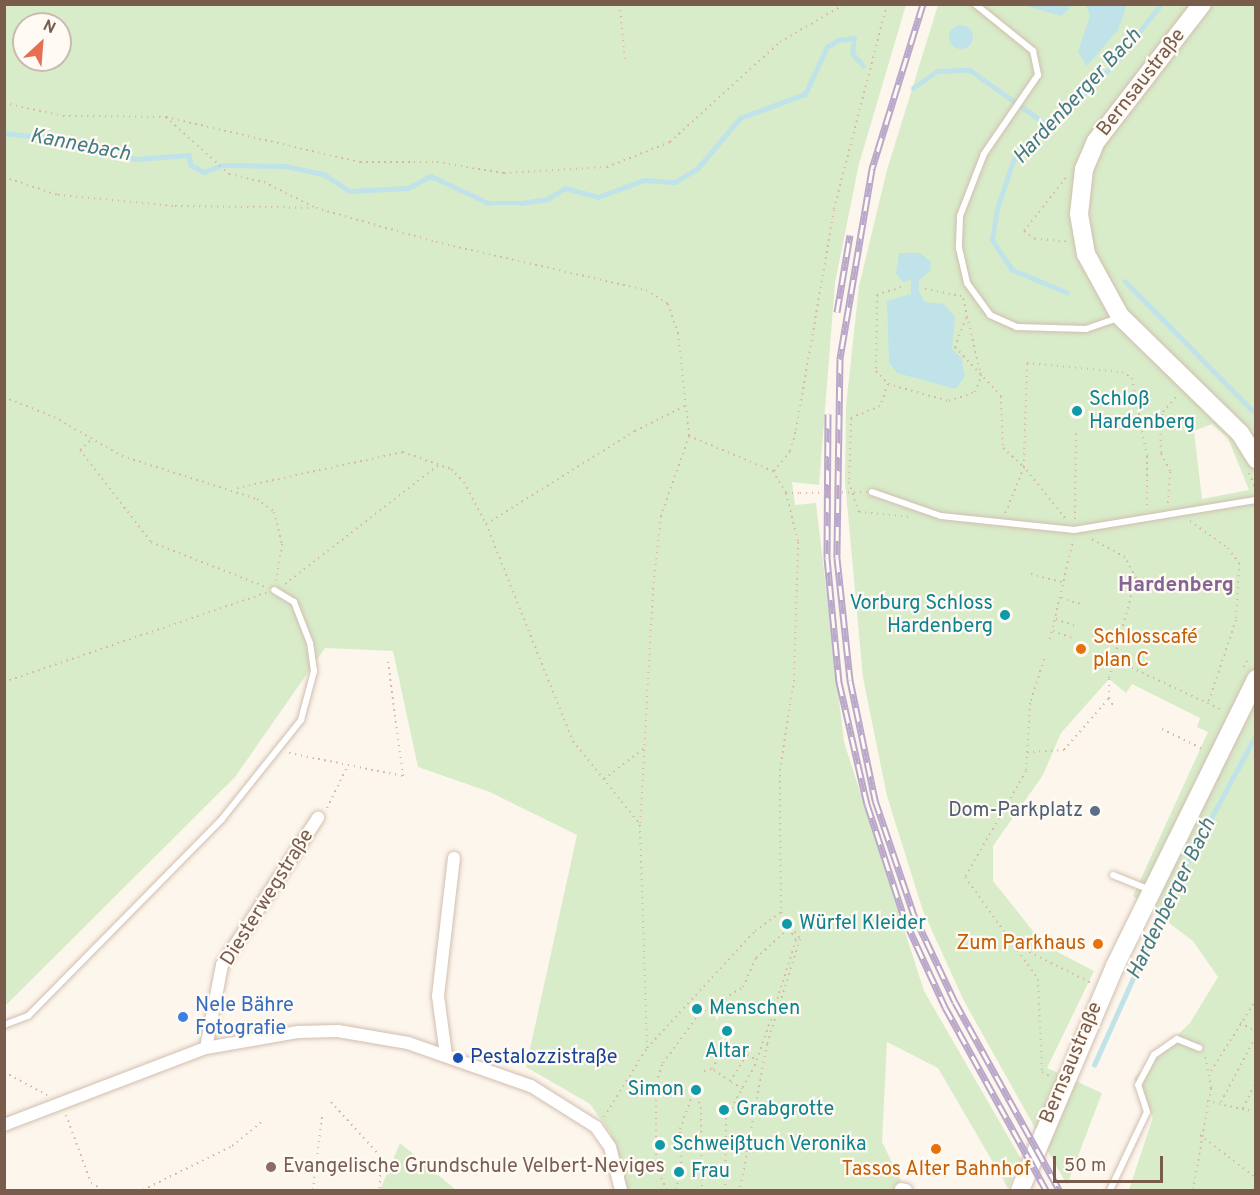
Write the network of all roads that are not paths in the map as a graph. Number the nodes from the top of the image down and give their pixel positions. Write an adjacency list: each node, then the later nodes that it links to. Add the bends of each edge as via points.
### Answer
1 (975, 4): 3 (lane, via 1033,51 1038,75 984,154 960,216 959,248 968,283 990,315 1017,327 1086,329 1110,325)
2 (1202, 4): 3 (main road, Bernsaustraße, via 1118,111 1084,169 1079,214 1086,254)
3 (1120, 316): 4 (main road, Bernsaustraße, via 1240,433)
4 (1256, 459)
5 (872, 492): 6 (lane, via 932,513 1074,530)
6 (1256, 500)
7 (274, 590): 13 (lane, via 294,602 314,671 301,720 281,751 28,1016)
8 (1256, 679): 12 (main road, Bernsaustraße)
9 (318, 818): 14 (street, Diesterwegstraße, via 222,965)
10 (454, 858): 16 (street, via 438,996)
11 (1113, 875): 12 (lane)
12 (1150, 891): 19 (main road, Bernsaustraße, via 1104,989)
13 (4, 1025)
14 (206, 1048): 16 (street, via 298,1032 338,1031); 17 (street)
15 (1199, 1048): 20 (lane, via 1177,1039 1161,1046 1138,1085 1147,1112)
16 (446, 1055): 18 (street, via 531,1086 596,1127 610,1147)
17 (4, 1125)
18 (621, 1191)
19 (1020, 1191)
20 (1110, 1191)

